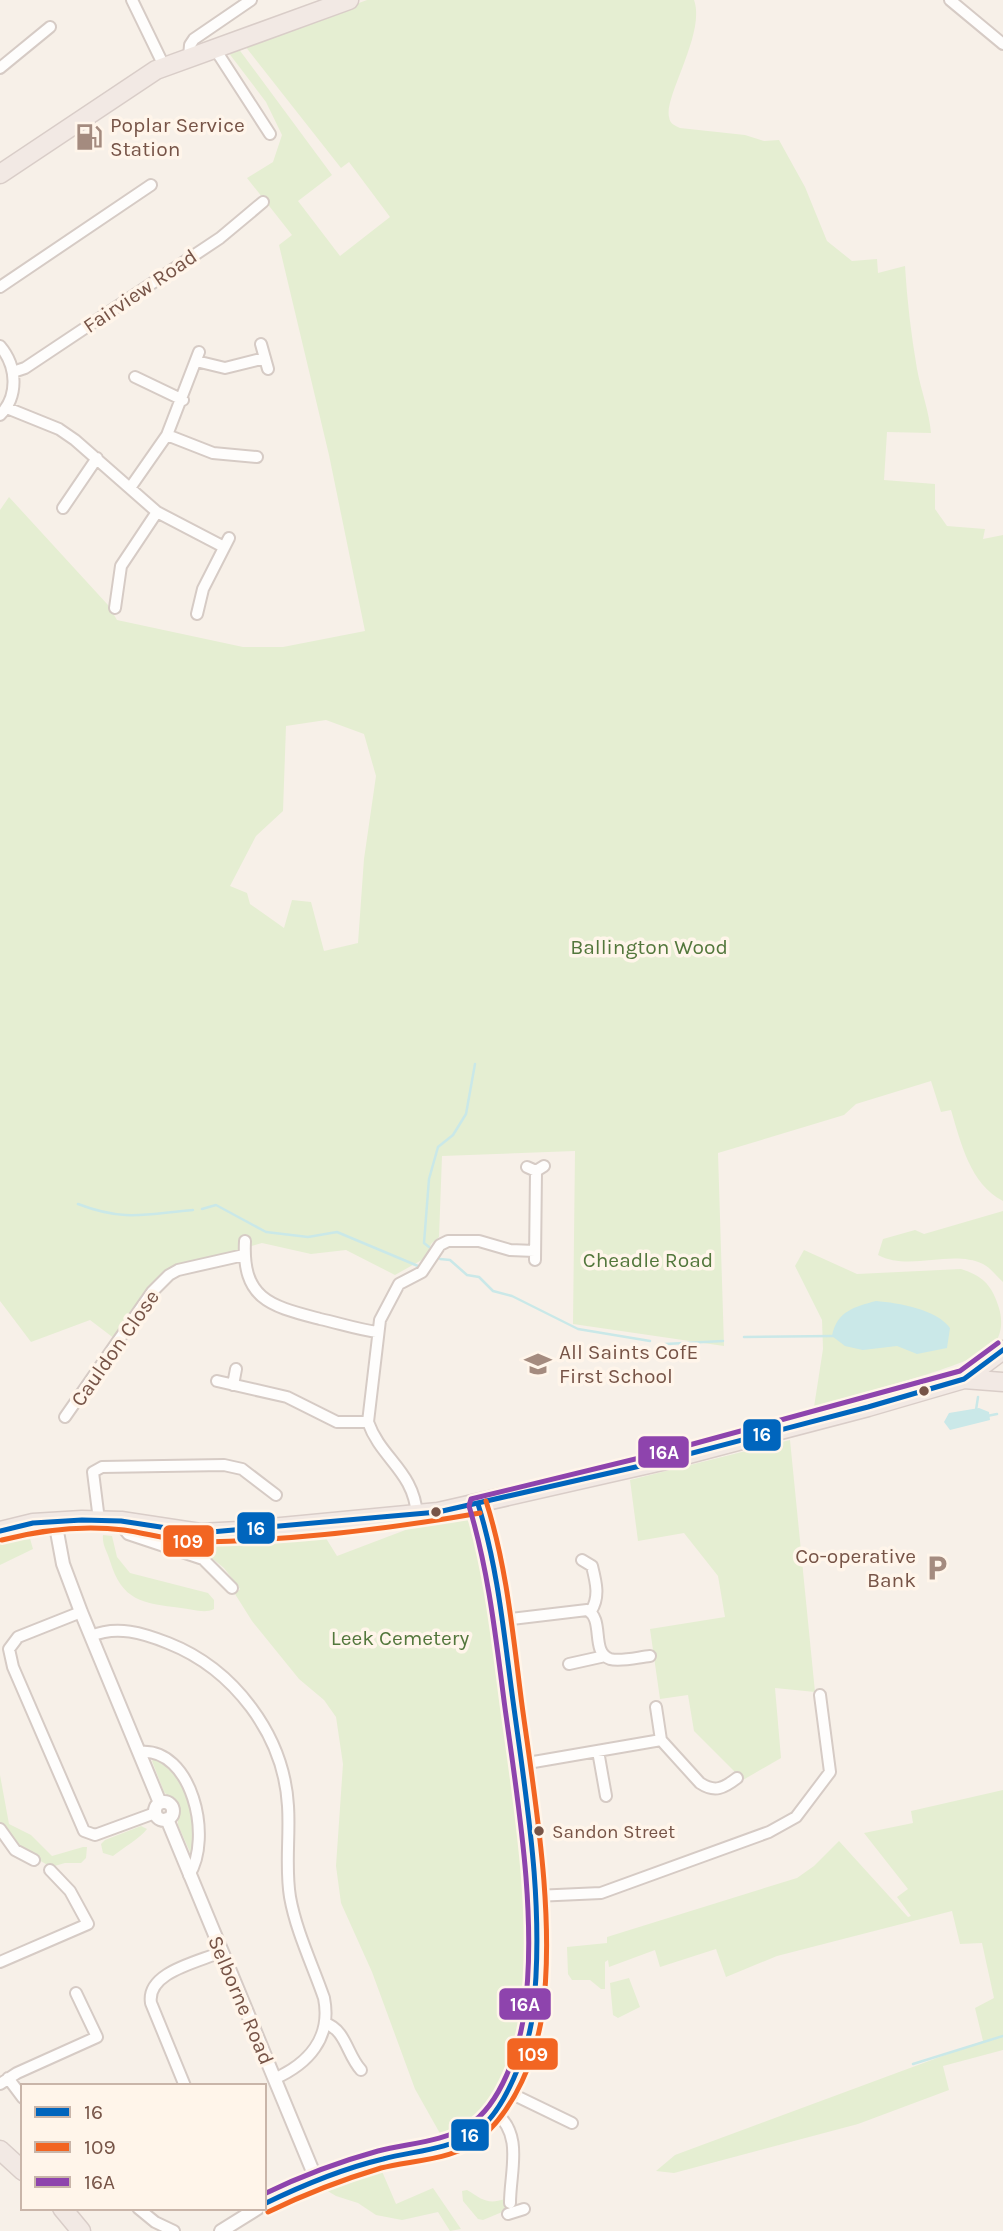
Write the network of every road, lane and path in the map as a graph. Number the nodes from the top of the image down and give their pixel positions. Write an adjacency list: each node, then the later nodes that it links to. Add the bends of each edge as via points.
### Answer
1 (132, 0): 9 (street)
2 (250, 0): 8 (street, via 194,38)
3 (349, 0): 7 (highway)
4 (950, 0): 6 (street)
5 (51, 27): 10 (street)
6 (1003, 44)
7 (215, 49): 8 (highway); 11 (street)
8 (189, 57): 9 (highway)
9 (164, 66): 12 (highway)
10 (0, 68)
11 (270, 134)
12 (0, 174)
13 (151, 185): 15 (street)
14 (263, 202): 20 (street, Fairview Road, via 220,238)
15 (0, 287)
16 (261, 344): 18 (street)
17 (0, 346): 20 (street)
18 (265, 358): 19 (street); 22 (street, via 225,368 198,357)
19 (268, 369)
20 (13, 372): 23 (street)
21 (142, 377): 22 (street)
22 (183, 400): 24 (street)
23 (4, 412): 26 (street, via 59,429)
24 (167, 435): 25 (street, via 204,450); 27 (street)
25 (249, 453)
26 (97, 458): 27 (street); 28 (street)
27 (131, 488): 29 (street)
28 (69, 504)
29 (158, 512): 31 (street, via 121,566); 32 (street, via 226,542 198,608)
30 (102, 590): 31 (street)
31 (116, 591): 33 (street)
32 (211, 605)
33 (115, 608)
34 (535, 1168): 37 (street, via 535,1256 479,1241 448,1241 440,1245 422,1272 399,1284)
35 (245, 1241): 36 (street)
36 (244, 1255): 37 (street, via 252,1286 268,1303); 44 (street, Cauldon Close, via 169,1275 152,1292)
37 (378, 1332): 45 (street)
38 (1002, 1352): 40 (highway); 42 (highway, via 998,1368)
39 (236, 1369): 43 (street)
40 (964, 1379): 42 (highway); 47 (highway, via 662,1461)
41 (217, 1381): 43 (street)
42 (1003, 1381)
43 (233, 1385): 45 (street, via 298,1401 337,1422)
44 (65, 1417)
45 (368, 1422): 48 (street, via 373,1436 412,1486)
46 (258, 1497): 49 (street, via 272,1491 242,1469 224,1465 102,1466 93,1472 92,1483)
47 (478, 1504): 48 (highway); 57 (street, via 492,1549)
48 (417, 1515): 51 (highway, via 200,1533)
49 (99, 1520): 50 (highway); 51 (highway)
50 (55, 1521): 52 (highway); 56 (street, Selborne Road, via 59,1548)
51 (118, 1521): 54 (street, via 128,1534 203,1559)
52 (0, 1531)
53 (582, 1560): 55 (street, via 592,1566 594,1576 596,1602)
54 (232, 1588)
55 (591, 1611): 57 (street); 59 (street)
56 (81, 1612): 58 (street, Selborne Road); 70 (street, via 18,1637 9,1649 13,1667 84,1831 95,1835)
57 (503, 1620): 67 (street)
58 (91, 1636): 66 (street, Selborne Road); 79 (street, via 127,1631 179,1647 220,1674 260,1719 285,1780 290,1896 324,1998)
59 (605, 1656): 60 (street, via 615,1660); 61 (street)
60 (650, 1656)
61 (569, 1664)
62 (820, 1695): 75 (street, via 830,1772 788,1822 601,1893)
63 (656, 1707): 64 (street)
64 (660, 1740): 65 (street); 68 (street, via 707,1788 721,1789)
65 (598, 1751): 67 (street); 69 (street)
66 (140, 1752): 70 (street, Selborne Road); 74 (street, via 154,1753 178,1771 196,1804 200,1841)
67 (522, 1764): 75 (street)
68 (737, 1778)
69 (606, 1796)
70 (160, 1812): 74 (street, Selborne Road)
71 (0, 1829): 72 (street, via 15,1850)
72 (34, 1860)
73 (50, 1870): 77 (street, via 70,1891 88,1924)
74 (188, 1875): 76 (street, Selborne Road)
75 (534, 1896): 84 (street, via 537,1956 533,2014)
76 (221, 1952): 81 (street, Selborne Road); 83 (street, via 161,1978 151,1992 151,2003)
77 (0, 1962)
78 (76, 1993): 82 (street, via 97,2037)
79 (325, 2023): 80 (street, via 340,2032); 81 (street, via 308,2059)
80 (361, 2070)
81 (274, 2079): 90 (street, Selborne Road)
82 (4, 2081): 85 (street)
83 (184, 2084)
84 (508, 2092): 86 (street); 87 (street)
85 (21, 2096)
86 (495, 2112): 90 (street, via 475,2132 453,2143); 92 (street, via 512,2135 509,2209)
87 (572, 2123)
88 (0, 2150): 89 (highway)
89 (21, 2169)
90 (316, 2179): 91 (street)
91 (266, 2203)
92 (524, 2209)
93 (64, 2210): 96 (highway)
94 (140, 2210): 97 (street)
95 (253, 2210): 98 (street)
96 (81, 2231)
97 (174, 2231)
98 (221, 2231)

